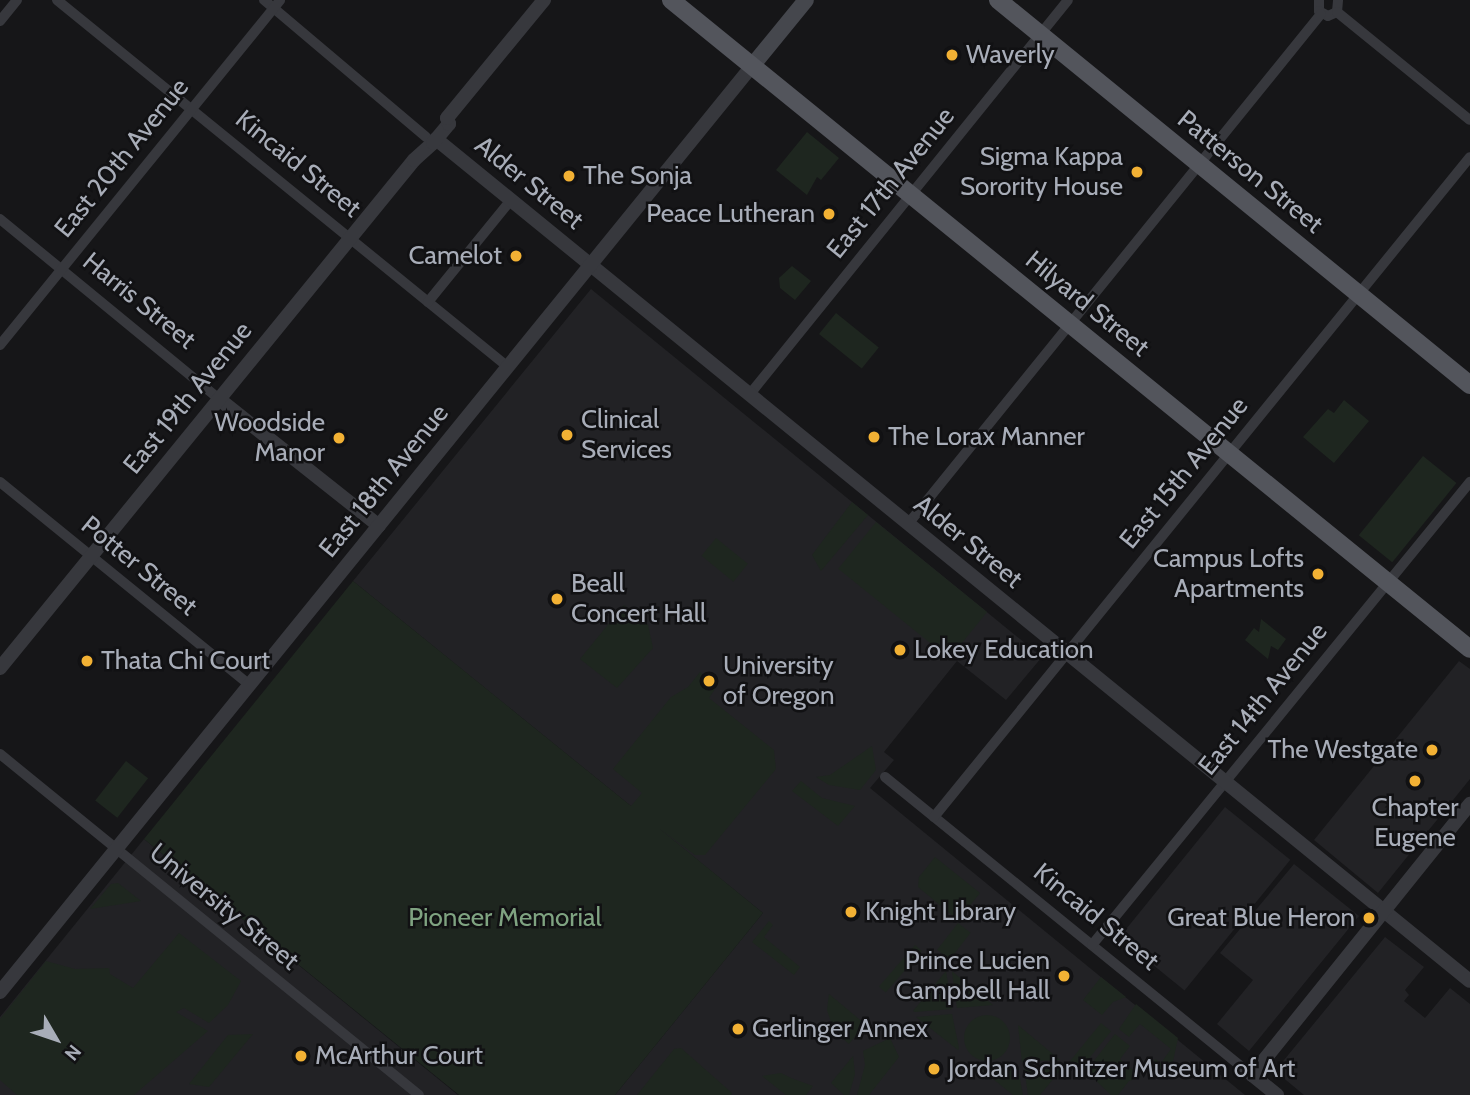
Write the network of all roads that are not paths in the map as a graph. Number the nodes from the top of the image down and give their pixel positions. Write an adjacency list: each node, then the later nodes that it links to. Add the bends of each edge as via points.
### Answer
1 (17, 0): 14 (street)
2 (57, 0): 17 (street, Kincaid Street)
3 (264, 0): 11 (street, Alder Street)
4 (544, 0): 19 (street, East 19th Avenue, via 447,118 449,124)
5 (671, 0): 16 (main road, Hilyard Street)
6 (806, 0): 16 (main road, East 18th Avenue)
7 (998, 0): 15 (main road, Patterson Street)
8 (1068, 0): 15 (street, East 17th Avenue)
9 (1319, 0): 13 (street)
10 (1338, 0): 12 (street)
11 (276, 4): 17 (street, East 20th Avenue); 19 (street, Alder Street)
12 (1337, 12): 13 (street); 18 (street)
13 (1321, 14): 21 (street)
14 (0, 21)
15 (1040, 34): 21 (main road, Patterson Street); 22 (street, East 17th Avenue)
16 (752, 66): 22 (main road, Hilyard Street); 26 (street, East 18th Avenue)
17 (191, 109): 25 (street, Kincaid Street); 27 (street, East 20th Avenue)
18 (1470, 120)
19 (431, 138): 23 (street, Alder Street); 25 (street, East 19th Avenue)
20 (1470, 157): 28 (street, East 15th Avenue)
21 (1200, 164): 28 (main road, Patterson Street); 30 (street)
22 (911, 195): 30 (main road, Hilyard Street); 34 (street, East 17th Avenue)
23 (511, 200): 26 (street, Alder Street); 29 (street)
24 (0, 219): 27 (street, Harris Street)
25 (350, 238): 29 (street, Kincaid Street); 35 (street, East 19th Avenue)
26 (590, 265): 32 (street, East 18th Avenue); 34 (street, Alder Street)
27 (61, 270): 31 (street, East 20th Avenue); 35 (street, Harris Street)
28 (1359, 295): 33 (main road, Patterson Street); 36 (street, East 15th Avenue)
29 (428, 302): 32 (street, Kincaid Street)
30 (1069, 324): 36 (main road, Hilyard Street); 39 (street)
31 (0, 345)
32 (508, 367): 40 (street, East 18th Avenue)
33 (1470, 385)
34 (750, 394): 39 (street, Alder Street)
35 (219, 399): 40 (street, Harris Street); 41 (street, East 19th Avenue)
36 (1229, 453): 42 (main road, Hilyard Street); 44 (street, East 15th Avenue)
37 (0, 482): 41 (street, Potter Street)
38 (1470, 482): 42 (street, East 14th Avenue)
39 (908, 524): 44 (street, Alder Street)
40 (379, 526): 46 (street, East 18th Avenue)
41 (91, 556): 45 (street, East 19th Avenue); 46 (street, Potter Street)
42 (1388, 583): 43 (main road, Hilyard Street); 49 (street, East 14th Avenue)
43 (1470, 649)
44 (1066, 654): 49 (street, Alder Street); 51 (street, East 15th Avenue)
45 (0, 668)
46 (250, 685): 52 (street, East 18th Avenue)
47 (0, 754): 52 (street, University Street)
48 (885, 777): 51 (street, Kincaid Street)
49 (1225, 783): 53 (street, Alder Street); 54 (street, East 14th Avenue)
50 (1470, 804): 53 (street)
51 (934, 817): 54 (street, Kincaid Street)
52 (117, 849): 56 (street, East 18th Avenue); 58 (street, University Street)
53 (1384, 913): 55 (street, Alder Street); 57 (street)
54 (1092, 946): 57 (street, Kincaid Street)
55 (1470, 981)
56 (0, 992)
57 (1252, 1075): 59 (street, Kincaid Street)
58 (419, 1095)
59 (1277, 1095)

